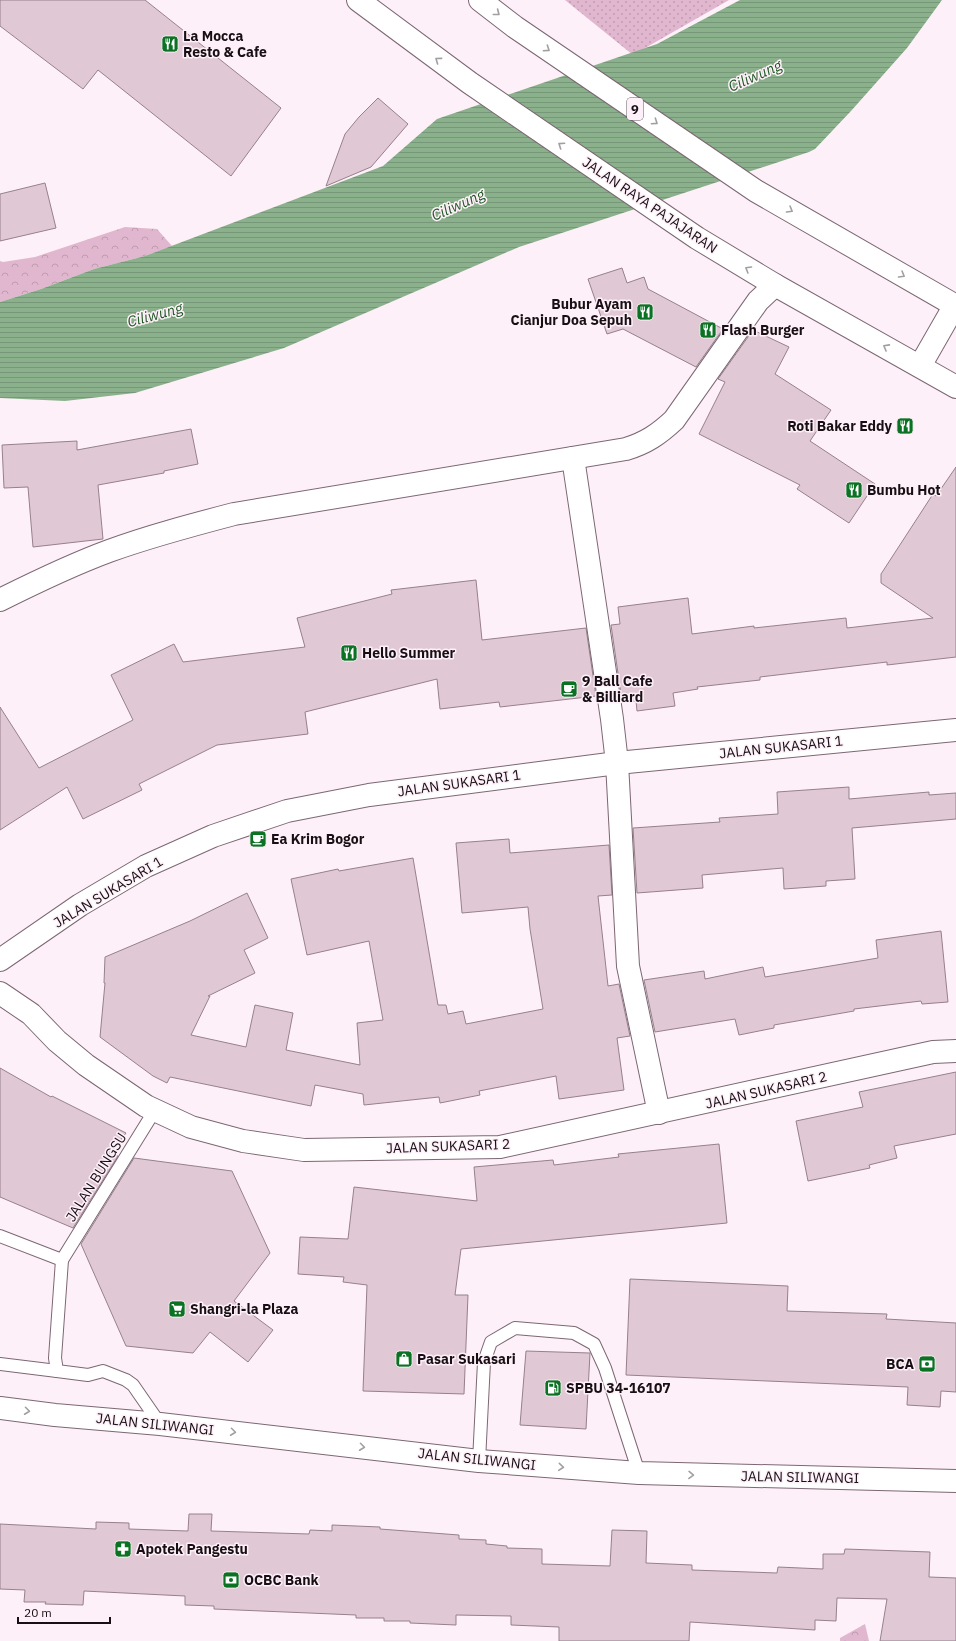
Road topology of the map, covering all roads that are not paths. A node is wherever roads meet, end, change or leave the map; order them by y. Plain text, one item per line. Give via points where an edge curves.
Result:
1 (358, 0) edge
2 (480, 0) edge
3 (775, 285) junction
4 (955, 306) edge
5 (920, 366) junction
6 (956, 387) edge
7 (573, 458) junction
8 (0, 600) edge
9 (956, 730) edge
10 (617, 763) junction
11 (0, 960) edge
12 (0, 993) edge
13 (956, 1051) edge
14 (155, 1110) junction
15 (659, 1113) junction
16 (0, 1236) edge
17 (62, 1260) junction
18 (0, 1364) edge
19 (57, 1371) junction
20 (0, 1408) edge
21 (160, 1424) junction
22 (479, 1461) junction
23 (639, 1473) junction
24 (956, 1481) edge

3 -> 1 main road, JALAN RAYA PAJAJARAN via 697,238 470,83
2 -> 4 main road, 9 via 515,27 756,191
5 -> 3 main road, JALAN RAYA PAJAJARAN
3 - 7 main road via 758,301 674,420 662,431 639,445 626,449
4 - 5 main road
5 - 6 main road, JALAN RAYA PAJAJARAN
7 - 8 main road via 234,514 171,530 109,551
7 - 10 main road
9 - 10 main road, JALAN SUKASARI 1
10 - 11 main road, JALAN SUKASARI 1 via 369,795 287,811 213,836 146,866 80,905
10 - 15 main road via 628,966
12 - 14 main road, JALAN SUKASARI 2 via 31,1014 57,1041 86,1065
13 - 15 main road, JALAN SUKASARI 2 via 933,1052
14 - 15 main road, JALAN SUKASARI 2 via 191,1127 243,1141 304,1150 500,1147
14 - 17 lane, JALAN BUNGSU
16 - 17 lane
17 - 19 lane, JALAN BUNGSU via 55,1358
18 - 19 lane
19 - 21 lane via 88,1375 103,1371 126,1380 133,1385
20 -> 21 main road, JALAN SILIWANGI
21 -> 22 main road, JALAN SILIWANGI
22 -> 23 main road, JALAN SILIWANGI
22 - 23 lane via 484,1362 491,1342 515,1328 574,1333 594,1344 605,1368
23 -> 24 main road, JALAN SILIWANGI

